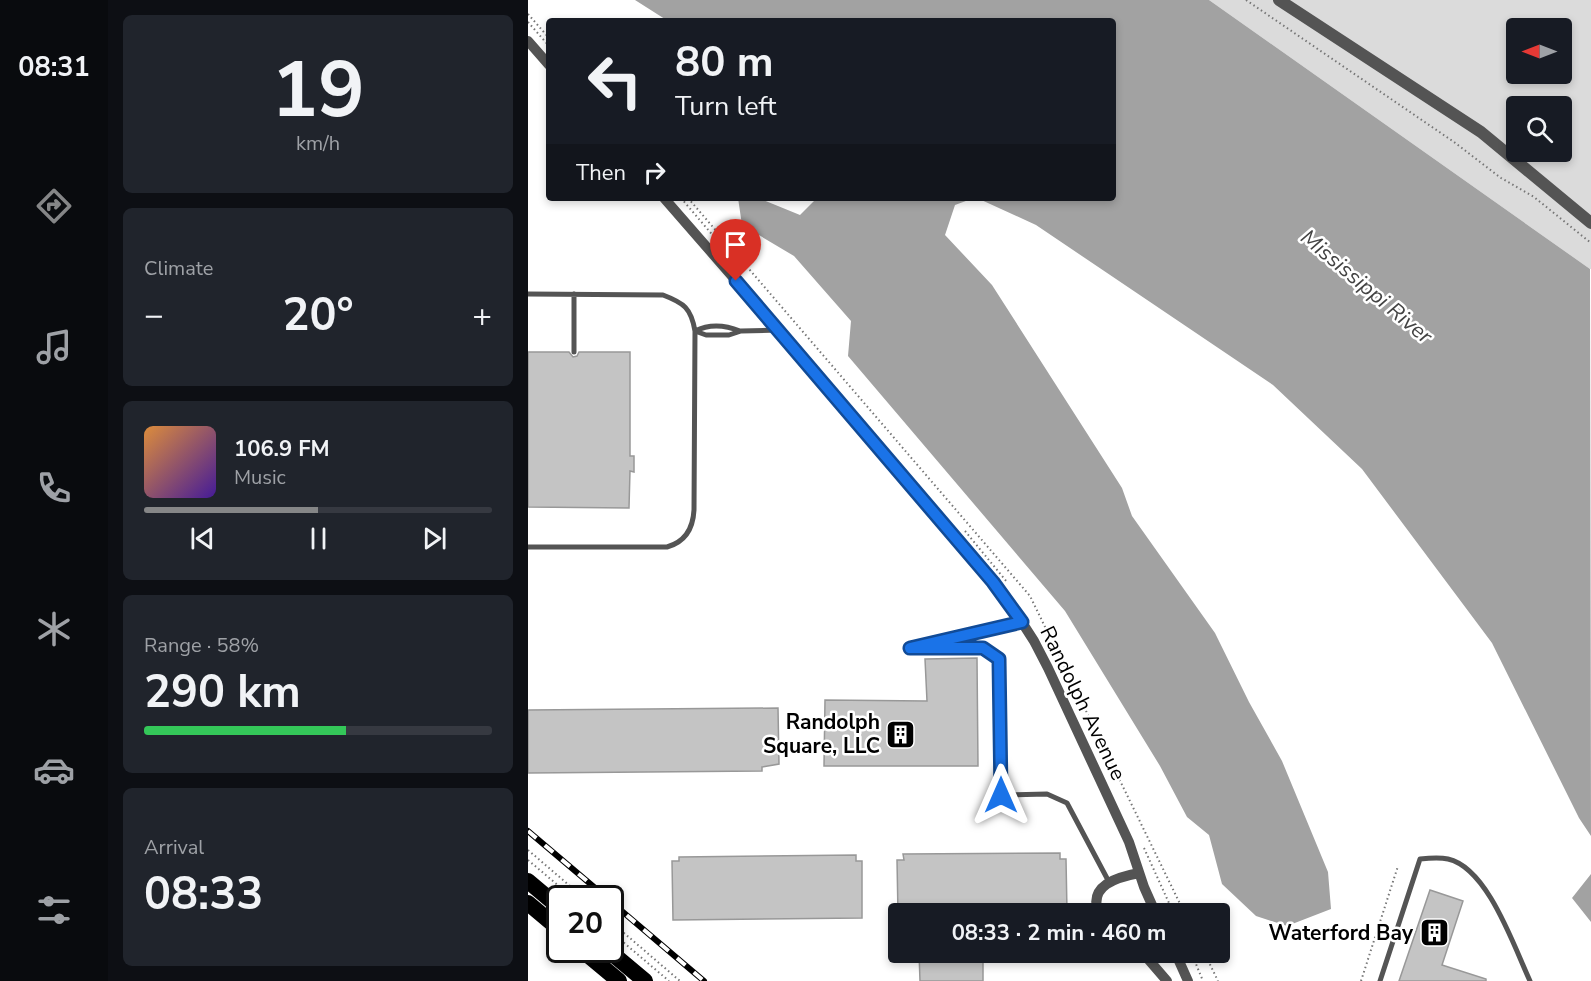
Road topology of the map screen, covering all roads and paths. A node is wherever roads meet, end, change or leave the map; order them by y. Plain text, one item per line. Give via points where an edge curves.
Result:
1 (1246, 0) edge
2 (1279, 0) edge
3 (528, 14) edge
4 (528, 22) edge
5 (546, 35) edge
6 (528, 41) edge
7 (546, 43) edge
8 (546, 62) edge
9 (667, 201) edge
10 (1591, 223) edge
11 (1591, 243) edge
12 (528, 294) edge
13 (574, 294) junction
14 (779, 330) junction
15 (695, 331) junction
16 (574, 352) dead end
17 (528, 547) edge
18 (1022, 622) junction
19 (528, 850) edge
20 (528, 860) edge
21 (1398, 866) dead end
22 (1139, 873) junction
23 (528, 881) edge
24 (1109, 882) junction
25 (558, 885) edge
26 (569, 885) edge
27 (546, 896) edge
28 (528, 903) edge
29 (1098, 903) edge
30 (1151, 903) edge
31 (546, 918) edge
32 (624, 933) edge
33 (624, 943) edge
34 (598, 963) edge
35 (624, 963) edge
36 (1152, 963) edge
37 (1180, 963) edge
38 (1196, 963) edge
39 (1209, 963) edge
40 (619, 981) edge
41 (645, 981) edge
42 (669, 981) edge
43 (680, 981) edge
44 (1167, 981) edge
45 (1188, 981) edge
46 (1203, 981) edge
47 (1218, 981) edge
48 (1361, 981) edge
49 (1380, 981) edge
50 (1530, 981) edge

1 - 11 path via 1534,197
2 - 10 street via 1481,132
3 - 5 path
4 - 7 path
6 - 8 street
9 - 14 street, Randolph Avenue
12 - 13 lane
13 - 15 lane via 663,295 688,309
13 - 16 lane
14 - 15 lane via 729,335
14 - 18 street, Randolph Avenue via 993,582
15 - 17 lane via 694,522 689,532 667,547
18 - 22 street, Randolph Avenue via 1048,668 1129,842
18 - 24 lane via 910,648 983,648 999,659 1001,795 1047,794 1067,803
19 - 26 path
20 - 25 path
21 - 48 path
22 - 24 street
22 - 30 street, Randolph Avenue
23 - 27 highway
24 - 29 street via 1097,897
28 - 31 highway
32 - 43 path
33 - 42 path
34 - 40 highway
35 - 41 highway
36 - 44 street
37 - 45 street
38 - 46 path
39 - 47 path
49 - 50 lane via 1420,859 1434,858 1462,865 1478,879

